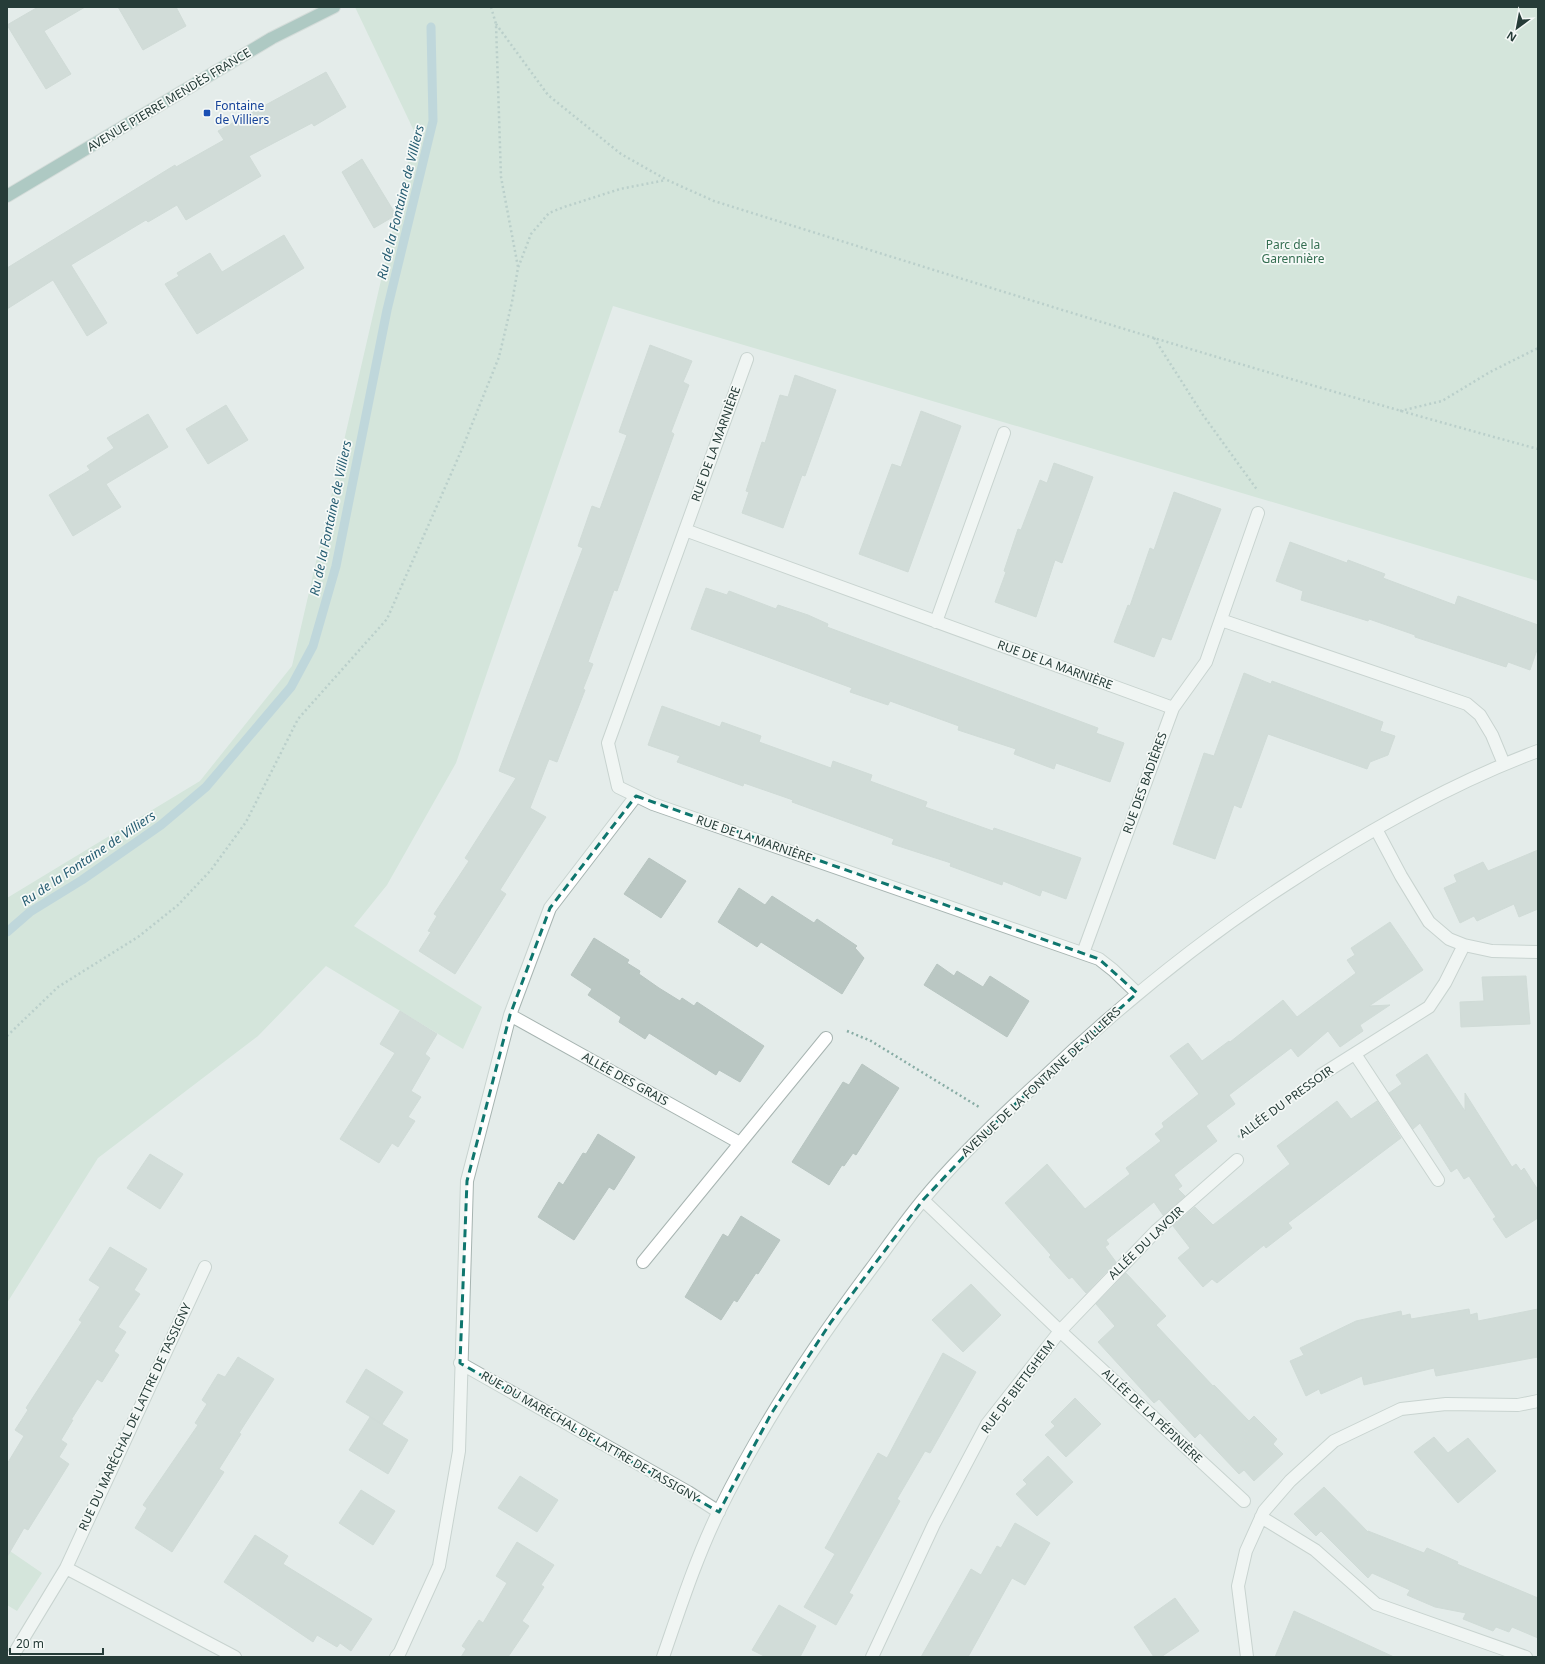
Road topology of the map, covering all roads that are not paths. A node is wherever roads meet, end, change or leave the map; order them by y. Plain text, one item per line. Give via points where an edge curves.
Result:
1 (334, 7) edge
2 (7, 196) edge
3 (747, 359) dead end
4 (1004, 433) dead end
5 (1258, 513) road end
6 (685, 530) junction
7 (1221, 620) junction
8 (936, 622) junction
9 (1173, 708) junction
10 (1538, 751) edge
11 (1504, 764) junction
12 (636, 796) junction
13 (1376, 829) junction
14 (1464, 945) junction
15 (1538, 952) edge
16 (1083, 953) junction
17 (1137, 993) junction
18 (510, 1014) junction
19 (826, 1038) road end
20 (1356, 1054) junction
21 (1321, 1075) road end
22 (740, 1143) junction
23 (1237, 1160) road end
24 (1438, 1180) dead end
25 (923, 1200) junction
26 (643, 1262) dead end
27 (205, 1267) dead end
28 (1060, 1331) junction
29 (460, 1363) junction
30 (1538, 1401) edge
31 (1244, 1501) dead end
32 (719, 1512) junction
33 (1261, 1517) junction
34 (66, 1568) junction
35 (12, 1657) edge
36 (235, 1657) edge
37 (396, 1657) edge
38 (662, 1657) edge
39 (872, 1657) edge
40 (1247, 1657) edge
41 (1526, 1657) edge

1 - 2 main road, AVENUE PIERRE MENDÈS FRANCE via 272,38
3 - 6 street, RUE DE LA MARNIÈRE
4 - 8 street
5 - 7 street, RUE DES BADIÈRES
6 - 8 street, RUE DE LA MARNIÈRE
6 - 12 street, RUE DE LA MARNIÈRE via 608,743 618,787
7 - 9 street, RUE DES BADIÈRES via 1206,662
7 - 11 street via 1467,704 1480,715
8 - 9 street, RUE DE LA MARNIÈRE
9 - 16 street, RUE DES BADIÈRES
10 - 11 street, AVENUE DE LA FONTAINE DE VILLIERS
11 - 13 street, AVENUE DE LA FONTAINE DE VILLIERS
12 - 16 street, RUE DE LA MARNIÈRE
12 - 18 street via 550,908
13 - 14 street via 1429,922 1449,939
13 - 17 street, AVENUE DE LA FONTAINE DE VILLIERS via 1257,903
14 - 15 street via 1492,951
14 - 20 street, ALLÉE DU PRESSOIR via 1446,983 1429,1007
16 - 17 street, RUE DE LA MARNIÈRE via 1099,959
17 - 25 street, AVENUE DE LA FONTAINE DE VILLIERS via 1091,1032 996,1122
18 - 22 street, ALLÉE DES GRAIS
18 - 29 street via 467,1181
19 - 22 street
20 - 21 street, ALLÉE DU PRESSOIR
20 - 24 street
22 - 26 street
23 - 28 street, ALLÉE DU LAVOIR via 1156,1231
25 - 28 street, RUE DE BIETIGHEIM
25 - 32 street, AVENUE DE LA FONTAINE DE VILLIERS via 831,1322 771,1414
27 - 34 street, RUE DU MARÉCHAL DE LATTRE DE TASSIGNY
28 - 31 street, ALLÉE DE LA PÉPINIÈRE
28 - 39 street, RUE DE BIETIGHEIM via 988,1424 934,1524
29 - 32 street, RUE DU MARÉCHAL DE LATTRE DE TASSIGNY
29 - 37 street via 459,1451 439,1566
30 - 33 street via 1518,1405 1446,1404 1401,1409 1334,1441 1290,1481
32 - 38 street, AVENUE DE LA FONTAINE DE VILLIERS via 689,1581
33 - 40 street via 1246,1551 1238,1586
33 - 41 street via 1315,1550 1376,1604
34 - 35 street, RUE DU MARÉCHAL DE LATTRE DE TASSIGNY
34 - 36 street

